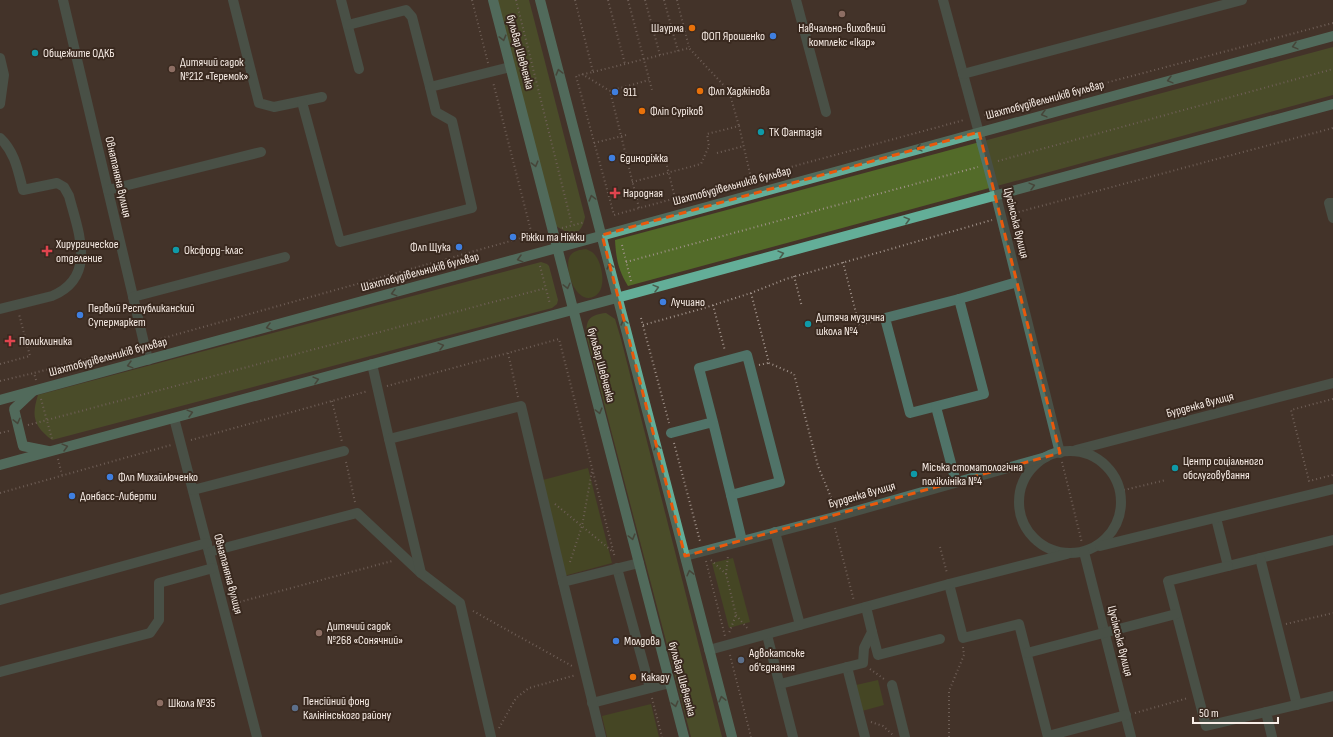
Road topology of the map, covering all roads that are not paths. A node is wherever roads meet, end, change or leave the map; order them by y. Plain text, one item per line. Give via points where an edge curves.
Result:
1 (63, 0) edge
2 (233, 0) edge
3 (341, 0) edge
4 (493, 0) edge
5 (540, 0) edge
6 (796, 0) edge
7 (943, 0) edge
8 (1242, 0) edge
9 (348, 25) junction
10 (1333, 36) edge
11 (0, 58) edge
12 (510, 67) junction
13 (359, 69) dead end
14 (963, 74) junction
15 (430, 87) junction
16 (322, 97) dead end
17 (302, 102) junction
18 (0, 104) edge
19 (1333, 104) edge
20 (826, 112) dead end
21 (979, 132) junction
22 (0, 138) edge
23 (261, 152) dead end
24 (108, 190) junction
25 (996, 196) junction
26 (1333, 203) edge
27 (1333, 218) edge
28 (602, 235) junction
29 (557, 248) junction
30 (284, 257) dead end
31 (1018, 282) junction
32 (133, 297) junction
33 (618, 298) junction
34 (959, 299) junction
35 (0, 309) edge
36 (573, 310) junction
37 (148, 360) junction
38 (372, 364) junction
39 (1333, 383) edge
40 (34, 391) junction
41 (0, 400) edge
42 (936, 407) junction
43 (174, 418) junction
44 (713, 422) junction
45 (671, 432) road end
46 (389, 439) junction
47 (50, 451) junction
48 (344, 451) dead end
49 (1073, 451) junction
50 (1060, 452) junction
51 (1046, 457) junction
52 (0, 465) edge
53 (956, 482) junction
54 (1333, 489) edge
55 (193, 490) junction
56 (731, 495) junction
57 (1216, 518) junction
58 (776, 532) junction
59 (1333, 540) edge
60 (742, 541) junction
61 (1096, 547) junction
62 (208, 548) junction
63 (1084, 552) junction
64 (1067, 554) junction
65 (685, 556) junction
66 (1260, 558) junction
67 (639, 563) junction
68 (1228, 566) junction
69 (213, 568) junction
70 (618, 568) junction
71 (421, 574) junction
72 (563, 582) junction
73 (949, 584) junction
74 (0, 600) edge
75 (861, 608) junction
76 (1176, 614) junction
77 (800, 625) junction
78 (872, 632) junction
79 (1105, 632) junction
80 (767, 634) junction
81 (940, 640) dead end
82 (709, 650) junction
83 (1026, 653) junction
84 (847, 667) junction
85 (0, 672) edge
86 (670, 684) junction
87 (780, 684) junction
88 (892, 685) road end
89 (650, 688) junction
90 (1333, 696) edge
91 (592, 703) junction
92 (1297, 705) junction
93 (1266, 712) junction
94 (1126, 715) junction
95 (494, 734) edge
96 (1048, 736) edge
97 (258, 737) edge
98 (601, 737) edge
99 (684, 737) edge
100 (732, 737) edge
101 (793, 737) edge
102 (865, 737) edge
103 (905, 737) edge
104 (1131, 737) edge
105 (1272, 737) edge

1 - 24 street, Овнатаняна вулиця
2 - 17 street via 259,103 274,107
3 - 9 street
4 -> 12 main road, бульвар Шевченка
28 -> 5 main road
6 - 20 street
7 - 14 street, Цусімська вулиця
8 - 14 street
9 - 13 street
9 - 15 street via 406,10 412,17
10 -> 21 main road, Шахтобудівельників бульвар
11 - 18 street via 4,75
12 - 15 street
12 -> 29 main road, бульвар Шевченка
14 - 21 street, Цусімська вулиця
15 - 17 street via 436,112 452,121 472,208 340,242
16 - 17 street
25 -> 19 main road
21 - 25 street, Цусімська вулиця
21 -> 28 main road, Шахтобудівельників бульвар
22 - 35 street via 7,144 14,159 23,190 56,183 64,188 82,250 79,270 69,286 60,293
23 - 24 street
24 - 32 street, Овнатаняна вулиця
25 - 31 street, Цусімська вулиця
33 -> 25 main road
26 - 27 street via 1329,204
28 - 29 main road, Шахтобудівельників бульвар
33 -> 28 main road
29 -> 36 main road, бульвар Шевченка
29 -> 37 main road, Шахтобудівельників бульвар
30 - 32 street
31 - 34 street
31 - 50 street, Цусімська вулиця
32 - 37 street, Овнатаняна вулиця
33 - 36 main road
65 -> 33 main road
34 - 42 street via 984,394
34 - 42 street via 885,318 910,414
38 -> 36 main road
36 -> 67 main road, бульвар Шевченка
37 -> 40 main road, Шахтобудівельників бульвар
43 -> 38 main road
38 - 46 street
39 - 49 street, Бурденка вулиця
40 - 41 main road, Шахтобудівельників бульвар
40 -> 47 main road via 14,410 23,446
42 - 53 street
47 -> 43 main road
43 - 55 street, Овнатаняна вулиця
44 - 45 street
44 - 56 street
44 - 56 street via 699,368 747,355 780,482
46 - 71 street
46 - 72 street via 521,406
47 - 52 main road
48 - 55 street
49 - 50 street, Бурденка вулиця
49 - 61 street via 1091,455 1103,463 1116,480 1120,492 1118,520 1106,540
50 - 51 street, Бурденка вулиця
51 - 53 street, Бурденка вулиця
51 - 64 street via 1028,472 1022,483 1018,500 1019,511 1030,535 1044,547
53 - 58 street, Бурденка вулиця
54 - 57 street
55 - 62 street, Овнатаняна вулиця
56 - 60 street
57 - 61 street
57 - 68 street
58 - 60 street, Бурденка вулиця
58 - 77 street
59 - 66 street
60 - 65 street, Бурденка вулиця
61 - 63 street
62 - 69 street, Овнатаняна вулиця
62 - 71 street via 357,513
62 - 74 street
63 - 64 street
63 - 79 street, Цусімська вулиця
64 - 73 street
82 -> 65 main road
66 - 68 street
66 - 92 street
67 - 70 street
67 - 86 main road, бульвар Шевченка
68 - 76 street via 1168,581
69 - 85 street via 159,583 158,620 150,633
69 - 97 street, Овнатаняна вулиця
70 - 72 street
70 - 89 street
71 - 95 street via 460,603
72 - 91 street
73 - 75 street
73 - 83 street via 963,638 1019,624
75 - 77 street
75 - 78 street
76 - 79 street
76 - 93 street via 1206,726
77 - 80 street
78 - 81 street via 878,655
78 - 84 street via 864,648 863,663
79 - 83 street
79 - 94 street, Цусімська вулиця
80 - 82 street
80 - 87 street
100 -> 82 main road
83 - 96 street
84 - 87 street
84 - 102 street
86 - 89 street
86 -> 99 main road, бульвар Шевченка
87 - 101 street
88 - 103 street
89 - 91 street
90 - 92 street
91 - 98 street
92 - 93 street
93 - 105 street
94 - 96 street
94 - 104 street, Цусімська вулиця

